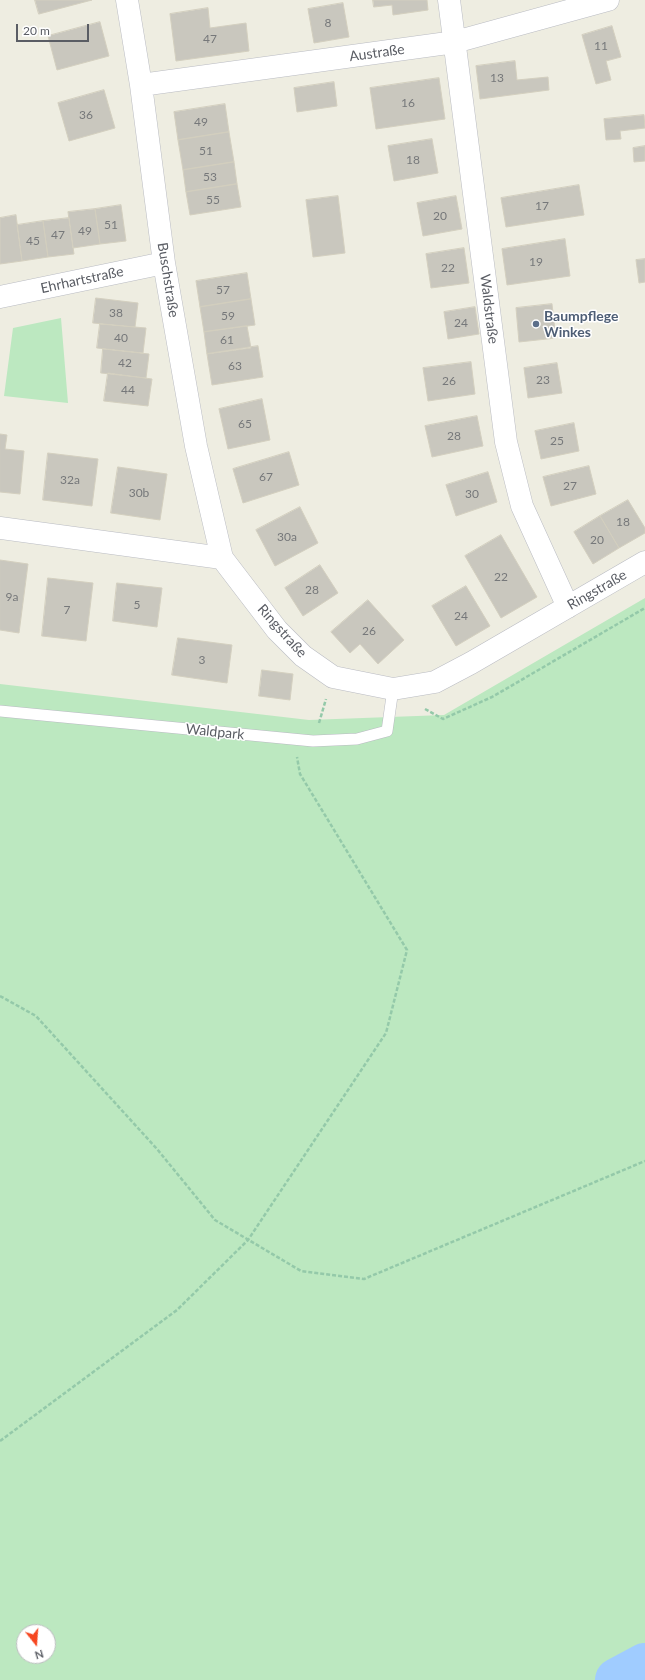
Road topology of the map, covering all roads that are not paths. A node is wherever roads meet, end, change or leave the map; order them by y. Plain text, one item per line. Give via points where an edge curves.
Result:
1 (127, 0) edge
2 (449, 0) edge
3 (608, 0) edge
4 (455, 42) junction
5 (141, 85) junction
6 (164, 263) junction
7 (0, 297) edge
8 (0, 528) edge
9 (222, 558) junction
10 (645, 562) edge
11 (568, 607) junction
12 (393, 690) junction
13 (0, 711) edge

1 - 5 street, Buschstraße
2 - 4 street, Waldstraße
3 - 4 street, Austraße
4 - 5 street, Austraße
4 - 11 street, Waldstraße via 506,442 522,506
5 - 6 street, Buschstraße
6 - 7 street, Ehrhartstraße
6 - 9 street, Buschstraße via 196,446
8 - 9 street
9 - 12 street, Ringstraße via 277,630 303,656 333,677
10 - 11 street, Ringstraße
11 - 12 street, Ringstraße via 435,682
12 - 13 lane, Waldpark via 387,731 357,738 313,741

